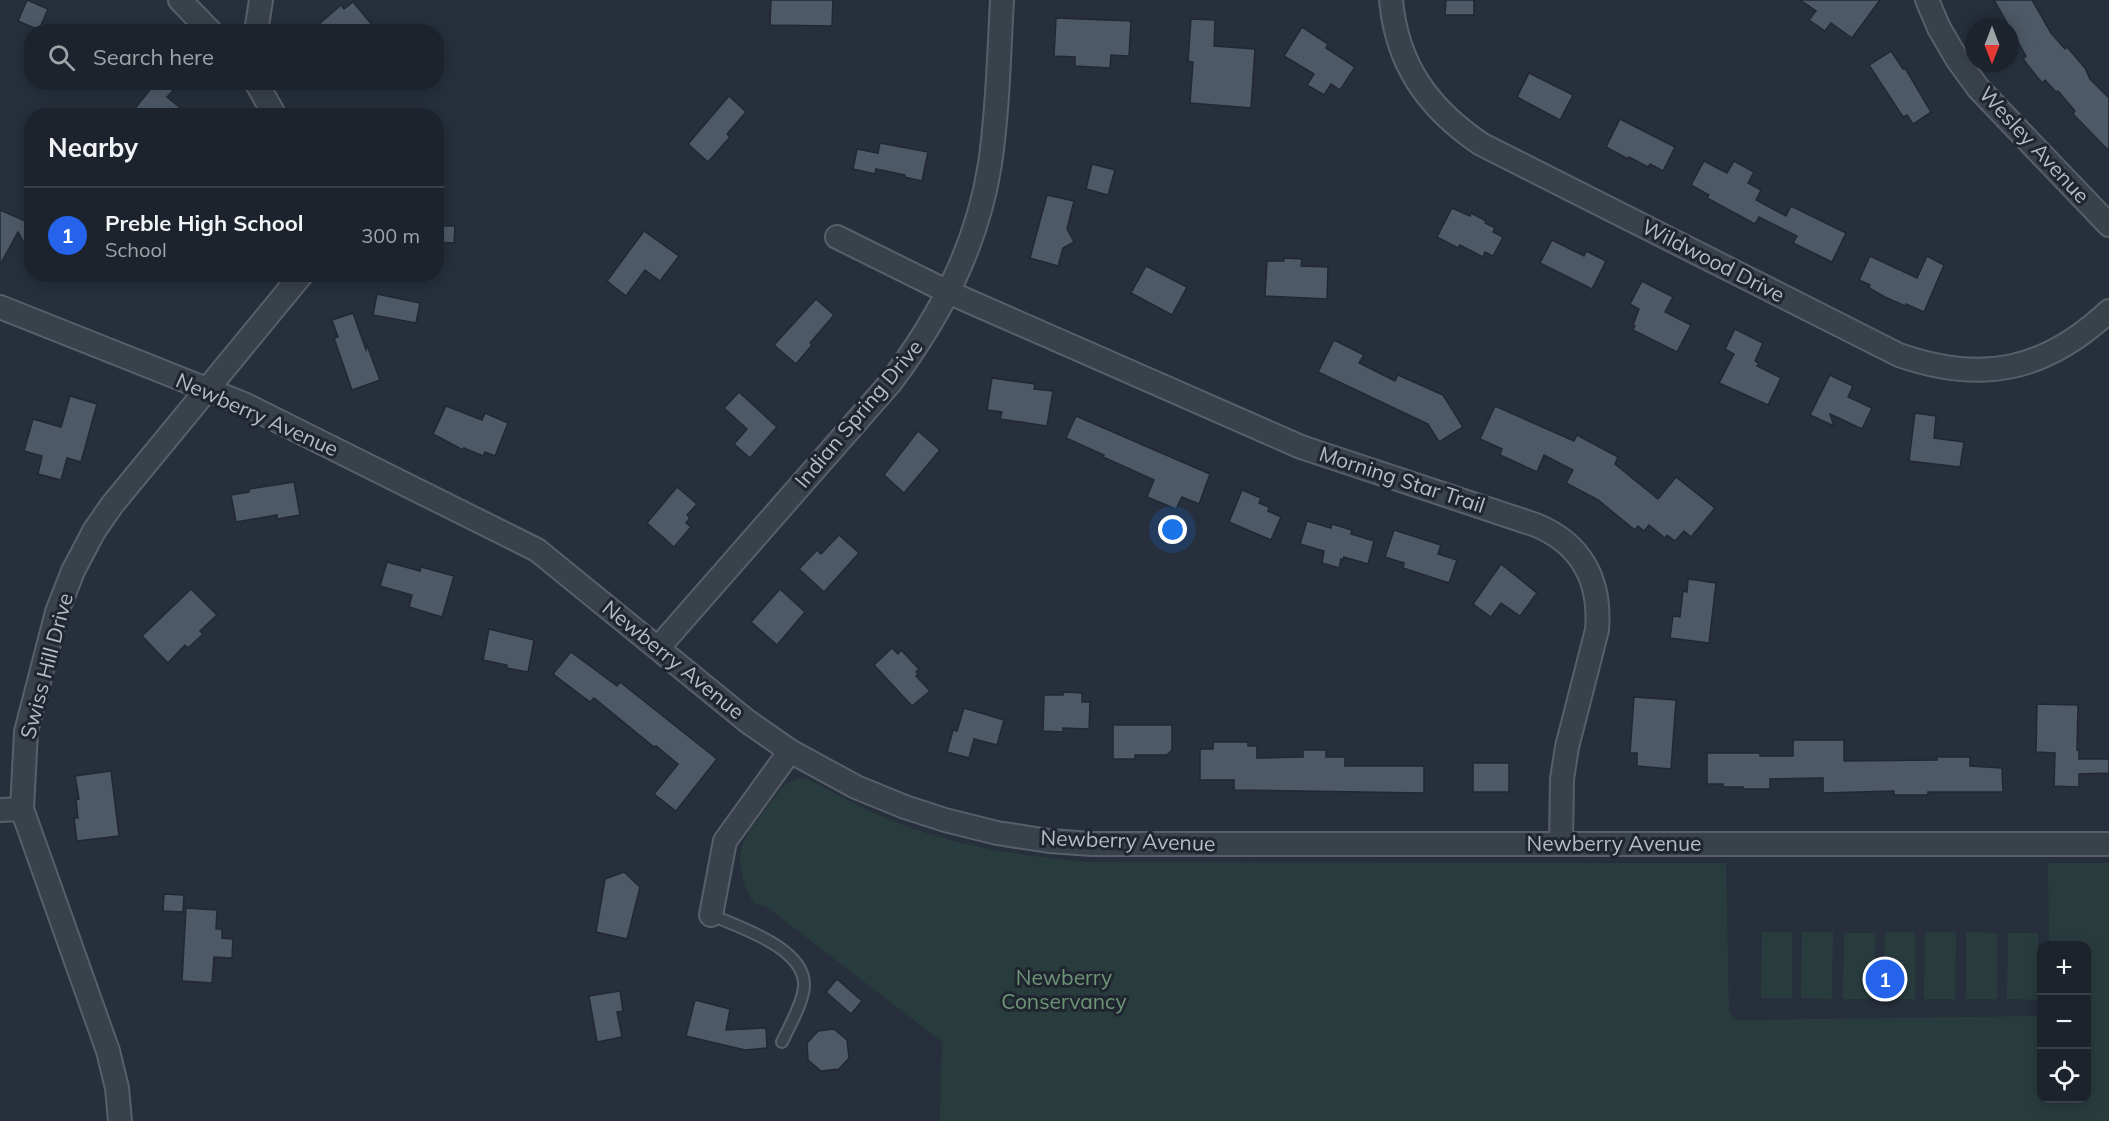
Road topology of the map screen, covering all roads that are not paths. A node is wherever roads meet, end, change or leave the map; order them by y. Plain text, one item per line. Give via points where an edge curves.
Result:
1 (180, 0) edge
2 (261, 0) edge
3 (1002, 0) edge
4 (1391, 0) edge
5 (1927, 0) edge
6 (203, 24) edge
7 (257, 24) edge
8 (260, 90) edge
9 (271, 108) edge
10 (2109, 225) edge
11 (837, 237) dead end
12 (295, 282) edge
13 (948, 292) junction
14 (0, 307) edge
15 (2109, 311) edge
16 (207, 390) junction
17 (658, 648) junction
18 (790, 751) junction
19 (11, 810) edge
20 (1561, 844) junction
21 (2109, 844) edge
22 (711, 915) joint
23 (782, 1042) dead end
24 (120, 1121) edge

1 - 6 street
2 - 7 street
3 - 13 street, Indian Spring Drive via 989,165 979,212
4 - 15 street, Wildwood Drive via 1399,43 1410,70 1438,110 1458,129 1899,355 1957,370 2014,366 2060,349 2087,332
5 - 10 street, Wesley Avenue via 1939,28 1978,88
8 - 9 street
11 - 13 street, Morning Star Trail
12 - 16 street, Swiss Hill Drive
13 - 17 street, Indian Spring Drive via 920,343 891,382
13 - 20 street, Morning Star Trail via 1301,447 1536,525 1564,541 1590,574 1598,612 1597,630 1567,747 1562,779
14 - 16 street, Newberry Avenue
16 - 17 street, Newberry Avenue via 244,404 537,550
16 - 19 street, Swiss Hill Drive via 112,505 73,571 57,612 26,732
17 - 18 street, Newberry Avenue
18 - 20 street, Newberry Avenue via 856,787 905,807 997,833 1049,841
18 - 22 street via 725,841
19 - 24 street, Swiss Hill Drive via 108,1051
20 - 21 street, Newberry Avenue
22 - 23 lane via 764,938 800,968 803,992

